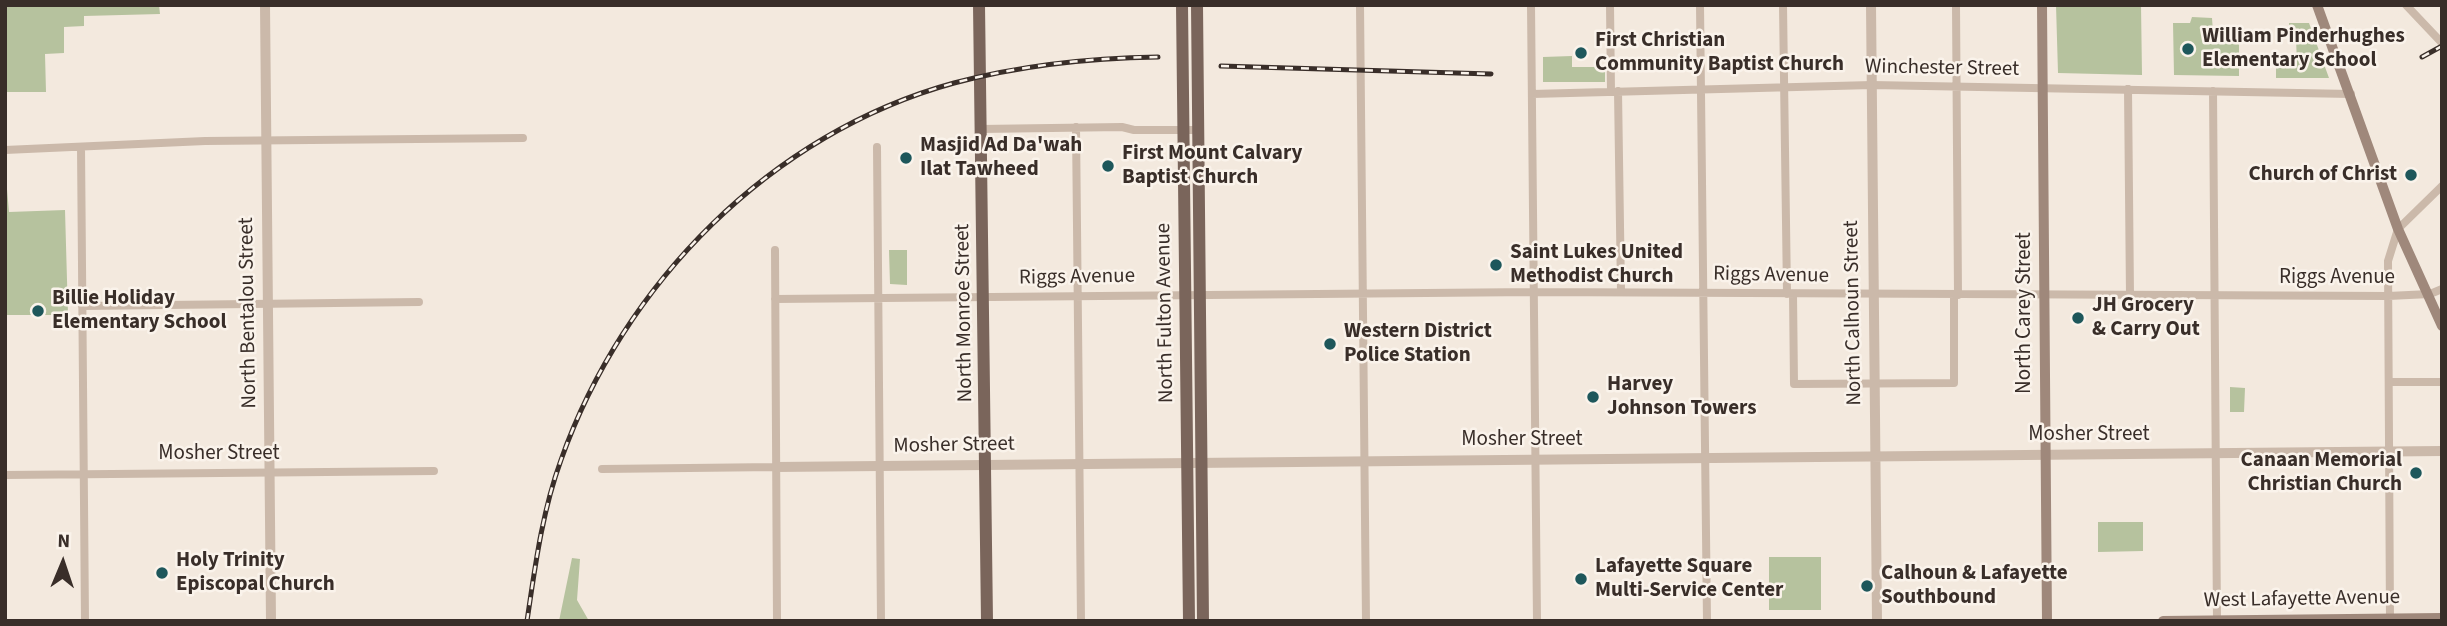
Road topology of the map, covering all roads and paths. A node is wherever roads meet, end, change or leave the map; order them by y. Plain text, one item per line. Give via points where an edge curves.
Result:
1 (265, 5) edge
2 (1182, 5) edge
3 (1197, 5) edge
4 (1360, 5) edge
5 (1531, 5) edge
6 (1610, 5) edge
7 (1700, 5) edge
8 (1783, 5) edge
9 (1871, 5) edge
10 (1956, 5) edge
11 (2042, 5) edge
12 (2317, 5) edge
13 (2406, 5) edge
14 (979, 11) edge
15 (2442, 43) edge
16 (1872, 85) junction
17 (1784, 86) junction
18 (1956, 86) junction
19 (2043, 88) junction
20 (1701, 89) junction
21 (2128, 89) junction
22 (2213, 91) junction
23 (1615, 92) junction
24 (1532, 94) junction
25 (2351, 94) junction
26 (1076, 127) junction
27 (981, 129) junction
28 (1184, 130) junction
29 (1198, 130) junction
30 (523, 138) dead end
31 (266, 140) junction
32 (81, 147) junction
33 (877, 147) dead end
34 (5, 150) edge
35 (2442, 186) edge
36 (2398, 229) junction
37 (775, 250) dead end
38 (2442, 289) edge
39 (1534, 292) junction
40 (1621, 292) junction
41 (1363, 293) junction
42 (1703, 293) junction
43 (1200, 294) junction
44 (1790, 294) junction
45 (2430, 294) junction
46 (1185, 295) junction
47 (1873, 295) junction
48 (1956, 295) junction
49 (1078, 296) junction
50 (2044, 296) junction
51 (2130, 296) junction
52 (2216, 296) junction
53 (2388, 296) junction
54 (985, 297) junction
55 (878, 298) junction
56 (775, 299) junction
57 (419, 302) dead end
58 (268, 304) junction
59 (82, 306) junction
60 (2442, 326) edge
61 (2442, 382) edge
62 (2389, 383) junction
63 (1875, 384) junction
64 (2389, 452) junction
65 (2442, 452) edge
66 (2217, 453) junction
67 (2045, 454) junction
68 (1875, 456) junction
69 (1705, 457) junction
70 (1535, 459) junction
71 (1364, 460) junction
72 (1187, 462) junction
73 (1202, 462) junction
74 (1080, 463) junction
75 (985, 464) junction
76 (880, 466) junction
77 (776, 467) junction
78 (602, 469) dead end
79 (434, 471) dead end
80 (270, 472) junction
81 (83, 474) junction
82 (5, 475) edge
83 (2442, 618) edge
84 (2217, 620) edge
85 (2390, 620) edge
86 (85, 621) edge
87 (271, 621) edge
88 (777, 621) edge
89 (881, 621) edge
90 (987, 621) edge
91 (1081, 621) edge
92 (1189, 621) edge
93 (1203, 621) edge
94 (1366, 621) edge
95 (1537, 621) edge
96 (1707, 621) edge
97 (1877, 621) edge
98 (2047, 621) edge
99 (2163, 621) edge

1 - 31 street, North Bentalou Street
2 - 28 main road, North Fulton Avenue
3 - 29 main road, North Fulton Avenue
4 - 41 street
5 - 24 street
6 - 23 street
7 - 20 street
8 - 17 street
9 - 16 street, North Calhoun Street
10 - 18 street
11 - 19 main road, North Carey Street
12 - 25 main road
13 - 15 street
14 - 27 main road, North Monroe Street
16 - 17 street, Winchester Street
16 - 18 street, Winchester Street
16 - 47 street, North Calhoun Street
17 - 20 street, Winchester Street
17 - 44 street
18 - 19 street, Winchester Street
18 - 48 street
19 - 21 street, Winchester Street
19 - 50 main road, North Carey Street
20 - 23 street, Winchester Street
20 - 42 street
21 - 22 street, Winchester Street
21 - 51 street
22 - 25 street, Winchester Street
22 - 52 street
23 - 24 street, Winchester Street
23 - 40 street
24 - 39 street
25 - 36 main road
26 - 27 street
26 - 28 street
26 - 49 street
27 - 54 main road, North Monroe Street
28 - 29 street
28 - 46 main road, North Fulton Avenue
29 - 43 main road, North Fulton Avenue
30 - 31 street
31 - 32 street
31 - 58 street, North Bentalou Street
32 - 34 street
32 - 59 street
33 - 55 street
35 - 36 street
36 - 45 main road
36 - 53 street via 2388,261
37 - 56 street
38 - 45 street, Riggs Avenue
39 - 40 street, Riggs Avenue
39 - 41 street, Riggs Avenue
39 - 70 street
40 - 42 street, Riggs Avenue
41 - 43 street, Riggs Avenue
41 - 71 street
42 - 44 street, Riggs Avenue
42 - 69 street
43 - 46 street, Riggs Avenue
43 - 73 main road, North Fulton Avenue
44 - 47 street, Riggs Avenue
44 - 63 street via 1794,384
45 - 53 street, Riggs Avenue
45 - 60 main road
46 - 49 street, Riggs Avenue
46 - 72 main road, North Fulton Avenue
47 - 48 street, Riggs Avenue
47 - 63 street, North Calhoun Street
48 - 50 street, Riggs Avenue
48 - 63 street via 1954,383
49 - 54 street, Riggs Avenue
49 - 74 street
50 - 51 street, Riggs Avenue
50 - 67 main road, North Carey Street
51 - 52 street, Riggs Avenue
52 - 53 street, Riggs Avenue
52 - 66 street
53 - 62 street
54 - 55 street, Riggs Avenue
54 - 75 main road, North Monroe Street
55 - 56 street, Riggs Avenue
55 - 76 street
56 - 77 street
57 - 58 street
58 - 59 street
58 - 80 street, North Bentalou Street
59 - 81 street
61 - 62 street
62 - 64 street
63 - 68 street, North Calhoun Street
64 - 65 street, Mosher Street
64 - 66 street, Mosher Street
64 - 85 street
66 - 67 street, Mosher Street
66 - 84 street
67 - 68 street, Mosher Street
67 - 98 main road, North Carey Street
68 - 69 street, Mosher Street
68 - 97 street, North Calhoun Street
69 - 70 street, Mosher Street
69 - 96 street
70 - 71 street, Mosher Street
70 - 95 street
71 - 73 street, Mosher Street
71 - 94 street
72 - 73 street, Mosher Street
72 - 74 street, Mosher Street
72 - 92 main road, North Fulton Avenue
73 - 93 main road, North Fulton Avenue
74 - 75 street, Mosher Street
74 - 91 street
75 - 76 street, Mosher Street
75 - 90 main road, North Monroe Street
76 - 77 street, Mosher Street
76 - 89 street
77 - 78 street, Mosher Street
77 - 88 street
79 - 80 street, Mosher Street
80 - 81 street, Mosher Street
80 - 87 street, North Bentalou Street
81 - 82 street, Mosher Street
81 - 86 street
83 - 85 main road, West Lafayette Avenue
84 - 85 main road, West Lafayette Avenue
84 - 99 main road, West Lafayette Avenue

